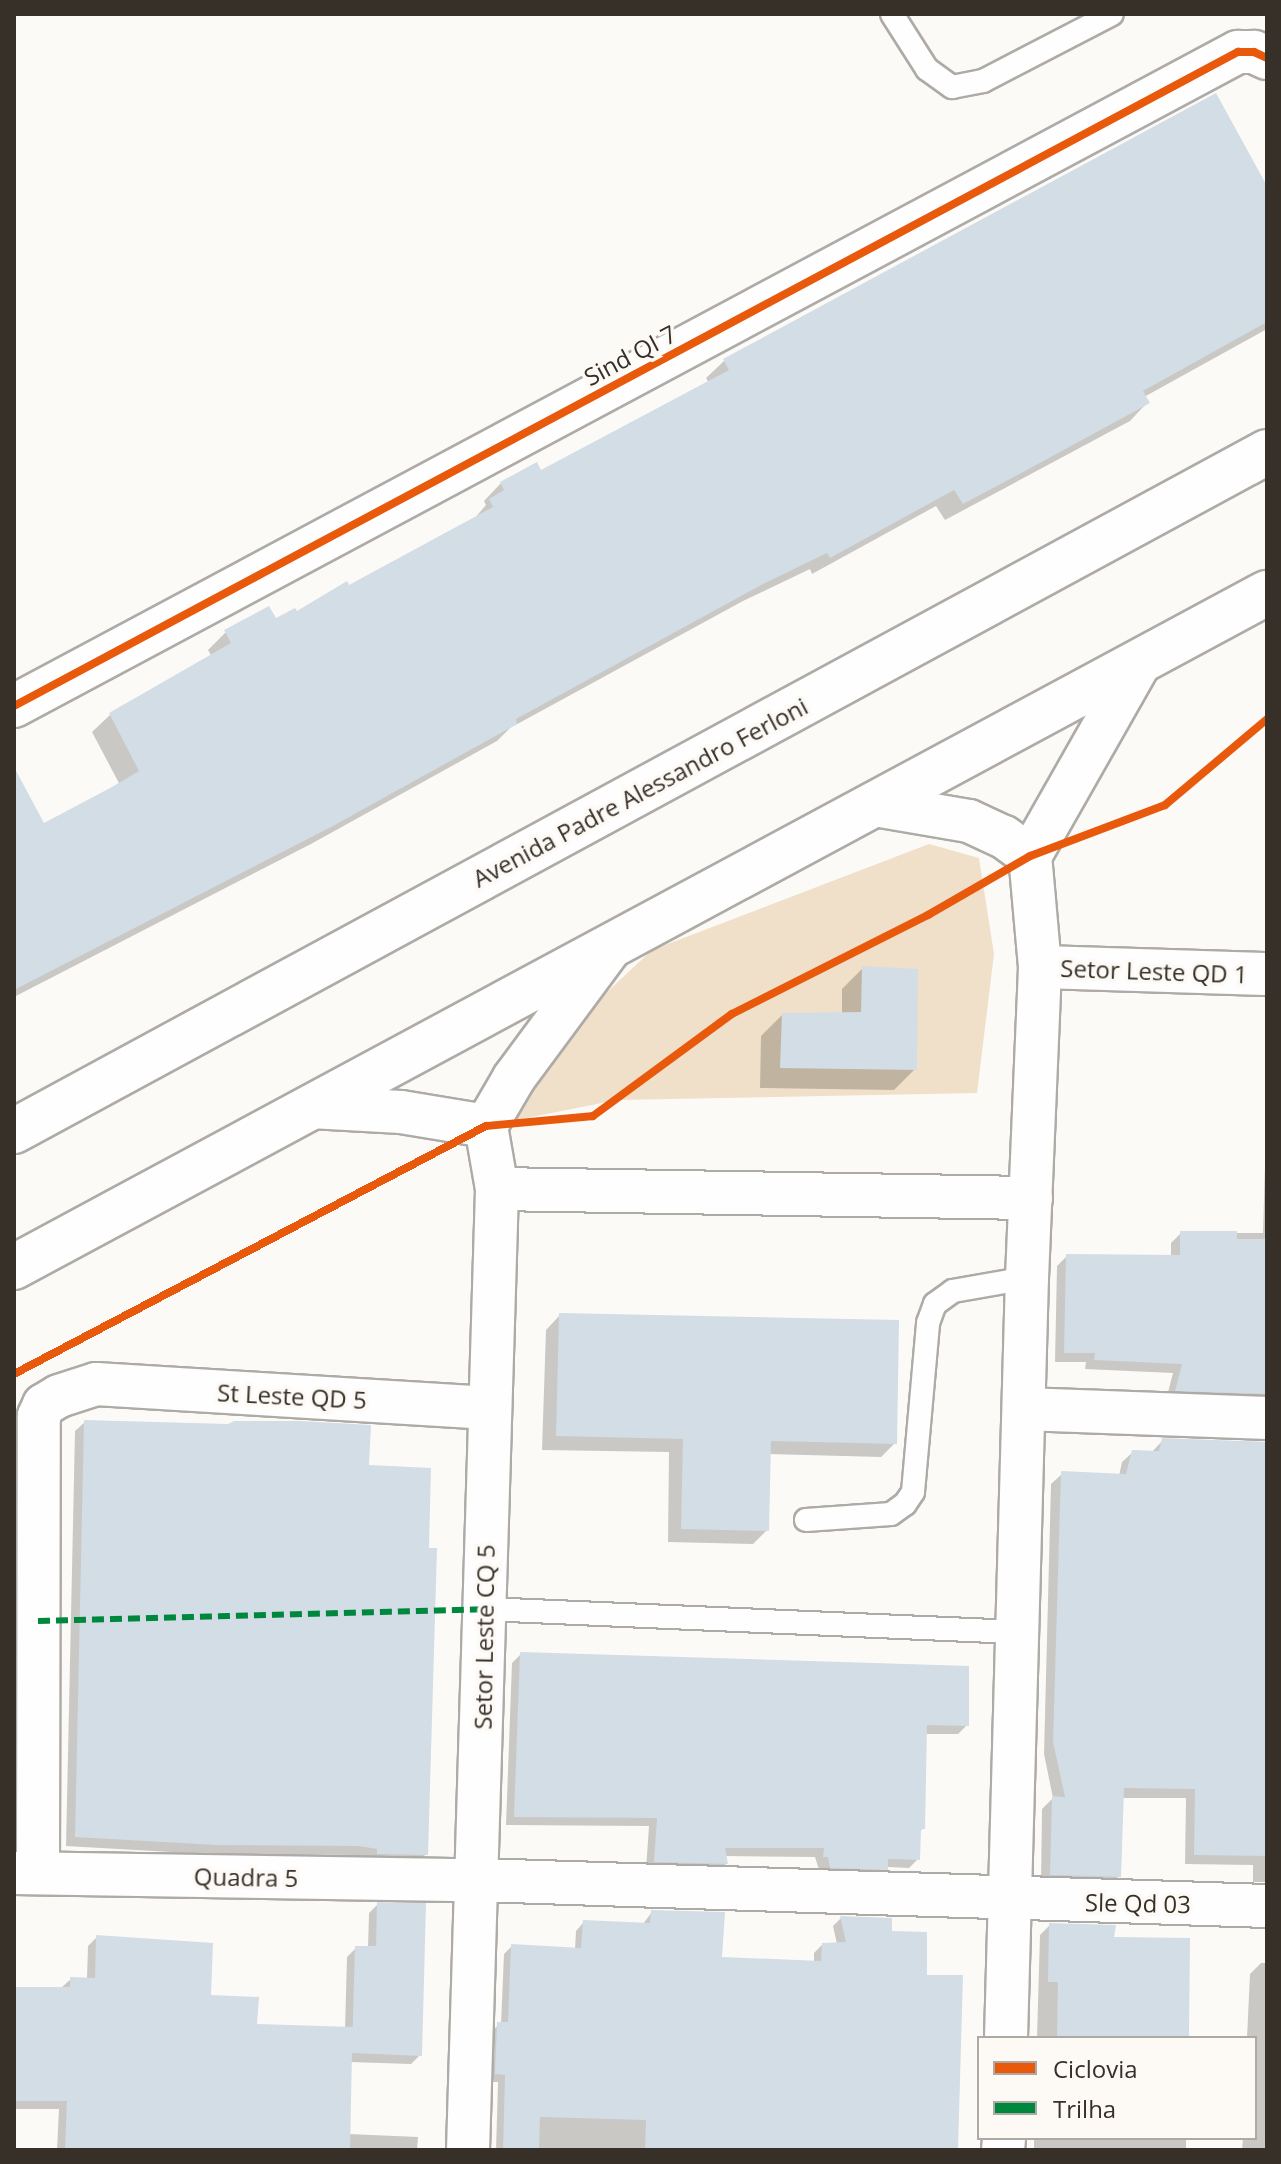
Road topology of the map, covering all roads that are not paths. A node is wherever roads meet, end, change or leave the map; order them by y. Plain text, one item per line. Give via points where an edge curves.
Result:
1 (892, 14) edge
2 (1112, 14) edge
3 (1267, 58) edge
4 (1267, 452) edge
5 (1267, 593) edge
6 (1141, 661) junction
7 (14, 706) edge
8 (875, 805) junction
9 (1030, 856) junction
10 (611, 947) junction
11 (1040, 967) junction
12 (1267, 974) edge
13 (311, 1107) junction
14 (486, 1126) junction
15 (14, 1131) edge
16 (497, 1189) junction
17 (1031, 1198) junction
18 (14, 1267) edge
19 (1027, 1278) junction
20 (489, 1408) junction
21 (1024, 1409) junction
22 (1267, 1418) edge
23 (26, 1461) edge
24 (806, 1520) dead end
25 (485, 1609) junction
26 (1017, 1632) junction
27 (26, 1873) edge
28 (479, 1880) junction
29 (1010, 1899) junction
30 (1267, 1906) edge
31 (1006, 2036) edge
32 (468, 2150) edge

1 - 2 lane via 927,69 952,87 983,81
3 - 7 street, Sind QI 7 via 1238,52
4 - 15 main road, Avenida Padre Alessandro Ferloni
5 - 6 main road
6 - 8 main road
6 - 9 street
8 - 9 street via 969,821
8 - 10 main road
9 - 11 street
10 - 13 main road
10 - 14 street via 514,1078
11 - 12 street, Setor Leste QD 1
11 - 17 street
13 - 14 street via 401,1112
13 - 18 main road
14 - 16 street, Setor Leste CQ 5
16 - 17 street
16 - 20 street, Setor Leste CQ 5
17 - 19 street
19 - 21 street
19 - 24 lane via 953,1291 935,1304 928,1323 913,1492 905,1504 891,1514
20 - 23 street, St Leste QD 5 via 96,1384 44,1405
20 - 25 street, Setor Leste CQ 5
21 - 22 street
21 - 26 street
23 - 27 street
25 - 26 lane
25 - 28 street, Setor Leste CQ 5
26 - 29 street
27 - 28 street, Quadra 5
28 - 29 street, Quadra 5
28 - 32 street, Setor Leste CQ 5
29 - 30 street, Sle Qd 03
29 - 31 street

